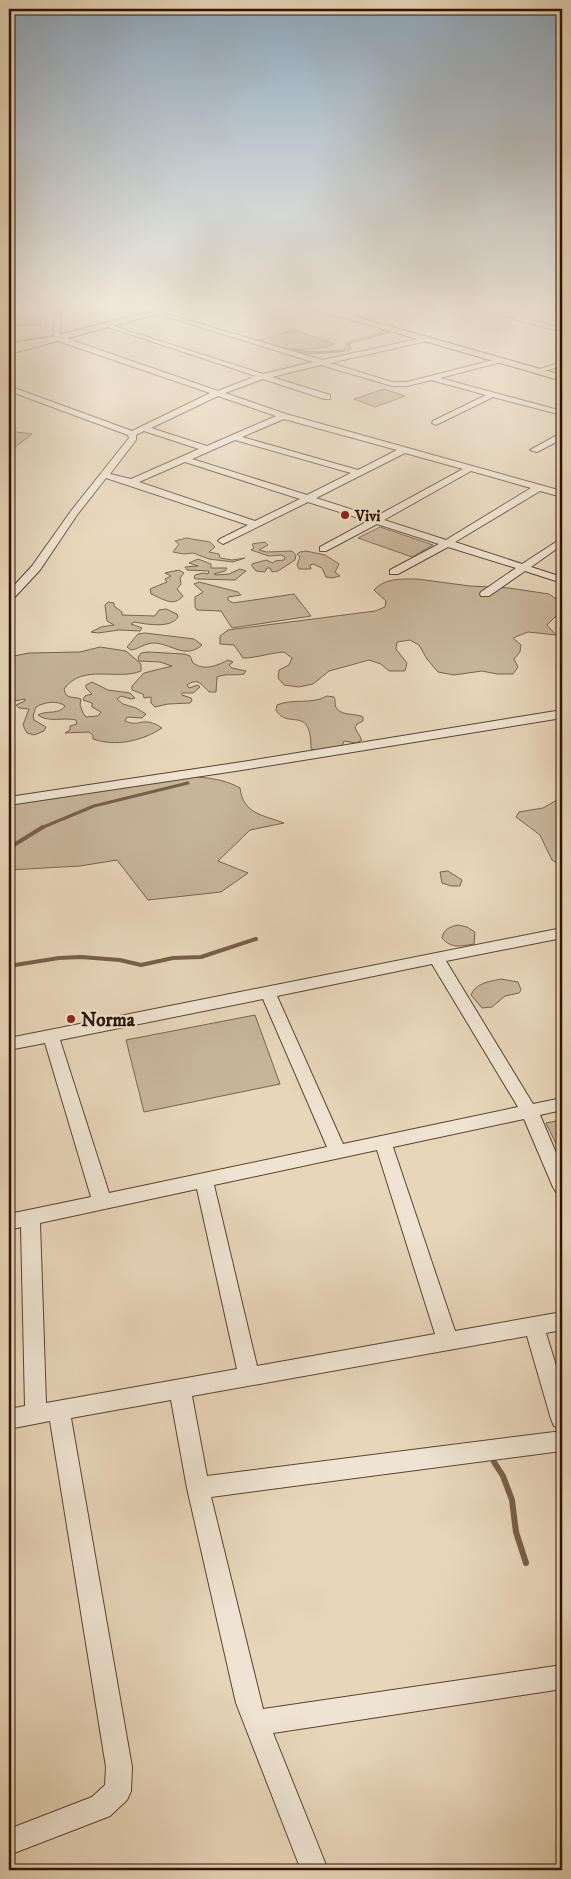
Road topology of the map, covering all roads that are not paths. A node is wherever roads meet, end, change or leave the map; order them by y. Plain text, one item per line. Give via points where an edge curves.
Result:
1 (25, 394) edge
2 (216, 394) joint
3 (320, 394) edge
4 (493, 394) joint
5 (327, 396) dead end
6 (562, 413) edge
7 (283, 416) junction
8 (436, 423) dead end
9 (146, 429) junction
10 (132, 434) junction
11 (562, 436) edge
12 (234, 437) junction
13 (207, 449) junction
14 (404, 450) junction
15 (534, 450) dead end
16 (184, 459) junction
17 (471, 468) junction
18 (359, 473) junction
19 (104, 475) junction
20 (131, 482) junction
21 (540, 488) junction
22 (562, 494) edge
23 (309, 499) junction
24 (375, 520) junction
25 (257, 525) junction
26 (223, 541) dead end
27 (562, 542) edge
28 (446, 543) junction
29 (323, 549) dead end
30 (523, 568) junction
31 (394, 572) dead end
32 (562, 580) edge
33 (485, 594) dead end
34 (9, 597) edge
35 (562, 714) edge
36 (9, 801) edge
37 (562, 933) edge
38 (436, 958) junction
39 (268, 994) junction
40 (51, 1036) junction
41 (9, 1044) edge
42 (562, 1104) edge
43 (529, 1111) junction
44 (383, 1142) junction
45 (338, 1152) junction
46 (204, 1180) junction
47 (562, 1187) edge
48 (102, 1202) junction
49 (30, 1218) junction
50 (9, 1222) edge
51 (562, 1321) edge
52 (534, 1326) junction
53 (448, 1342) junction
54 (249, 1377) junction
55 (180, 1389) junction
56 (48, 1412) junction
57 (9, 1419) edge
58 (562, 1419) edge
59 (562, 1441) edge
60 (198, 1488) junction
61 (562, 1677) edge
62 (256, 1722) junction
63 (9, 1842) edge
64 (314, 1870) edge

1 - 10 street
2 - 7 street
2 - 9 street
3 - 5 street
4 - 6 street
4 - 8 street
7 - 12 street
7 - 14 street
9 - 10 street
9 - 13 street
10 - 19 street via 133,438
11 - 15 street
12 - 13 street
12 - 18 street
13 - 16 street
14 - 17 street
14 - 18 street
16 - 20 street
16 - 23 street
17 - 21 street
17 - 24 street
18 - 23 street
19 - 20 street
19 - 34 street via 36,568
20 - 25 street
21 - 22 street
21 - 28 street
23 - 24 street
23 - 25 street
24 - 28 street
24 - 29 street
25 - 26 street
27 - 30 street
28 - 30 street
28 - 31 street
30 - 32 street
30 - 33 street
35 - 36 street
37 - 38 street
38 - 39 street
38 - 43 street
39 - 40 street
39 - 45 street
40 - 41 street
40 - 48 street
42 - 43 street
43 - 44 street
43 - 47 street
44 - 45 street
44 - 53 street
45 - 46 street
46 - 48 street
46 - 54 street
48 - 49 street
49 - 50 street
49 - 56 street
51 - 52 street
52 - 53 street
52 - 58 street
53 - 54 street
54 - 55 street
55 - 56 street
55 - 60 street
56 - 57 street
56 - 63 street via 119,1766 118,1791 101,1807
59 - 60 street
60 - 62 street via 248,1703
61 - 62 street
62 - 64 street

